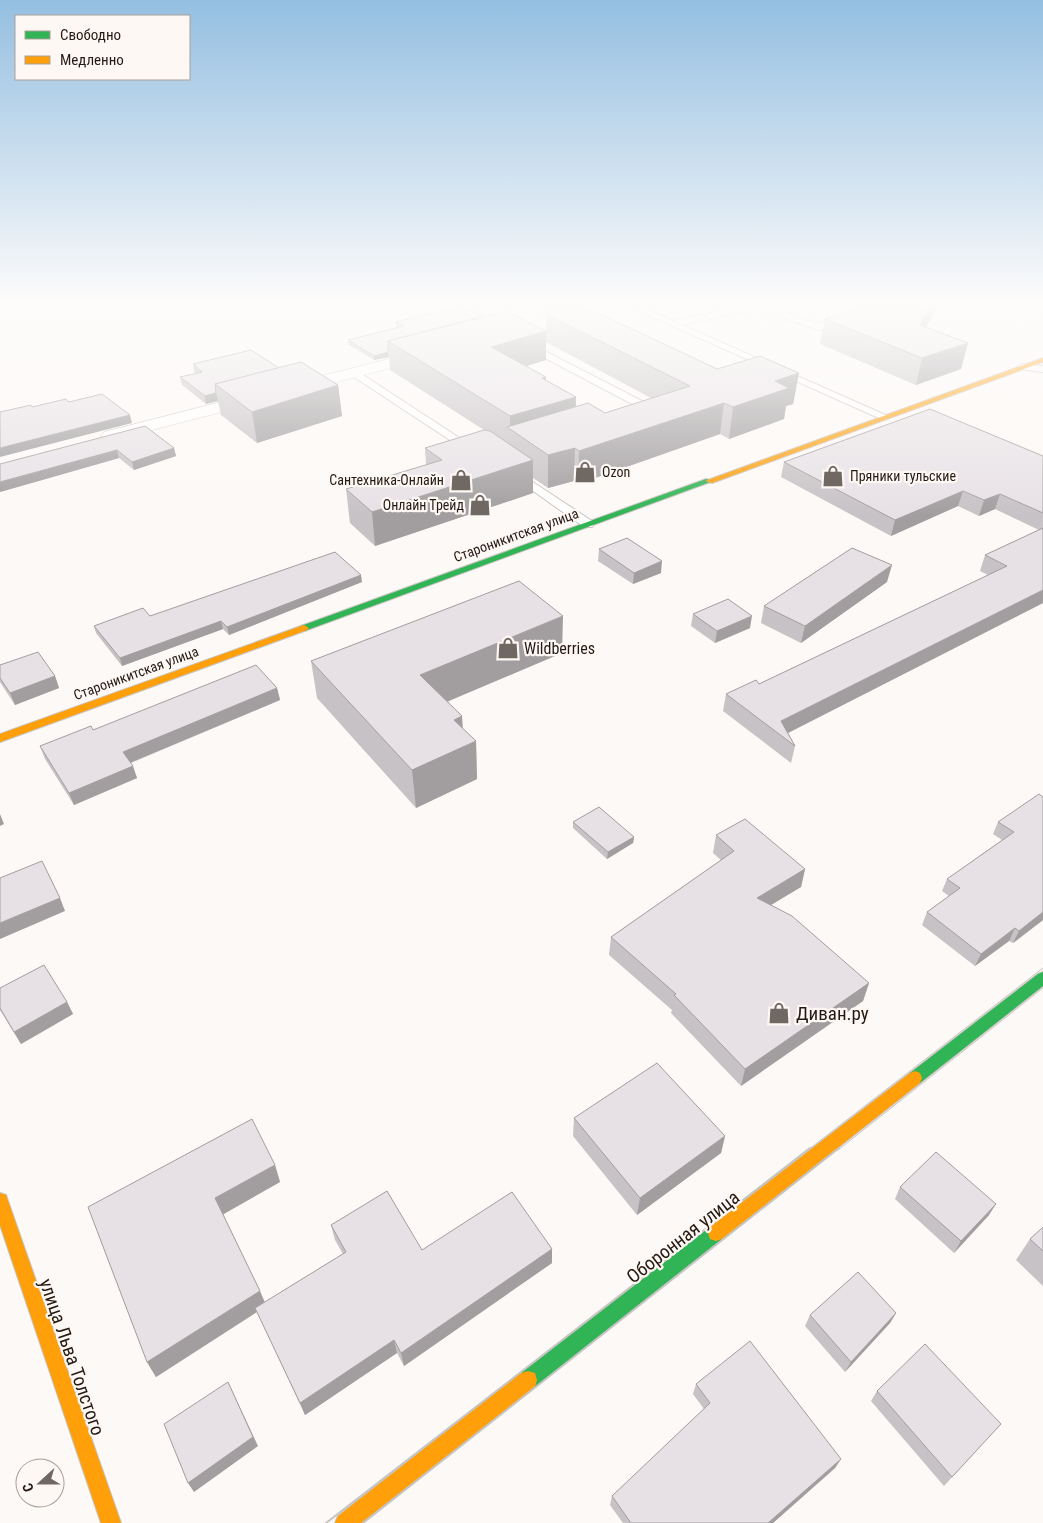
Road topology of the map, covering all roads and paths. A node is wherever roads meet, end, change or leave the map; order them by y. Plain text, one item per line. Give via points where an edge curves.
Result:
1 (350, 374) edge
2 (356, 374) edge
3 (584, 374) edge
4 (787, 374) edge
5 (1003, 374) edge
6 (918, 405) junction
7 (885, 417) junction
8 (944, 417) edge
9 (624, 418) edge
10 (96, 440) edge
11 (483, 458) edge
12 (508, 468) edge
13 (588, 524) junction
14 (0, 738) edge
15 (1043, 978) edge
16 (0, 1202) edge
17 (111, 1523) edge
18 (344, 1523) edge

1 - 10 street
2 - 11 lane
3 - 9 lane via 638,402 641,410
4 - 7 lane
5 - 6 main road, Староникитская улица
6 - 7 main road, Староникитская улица
6 - 8 street
7 - 13 main road, Староникитская улица
12 - 13 lane
13 - 14 main road, Староникитская улица
15 - 18 main road, Оборонная улица
16 - 17 main road, улица Льва Толстого

